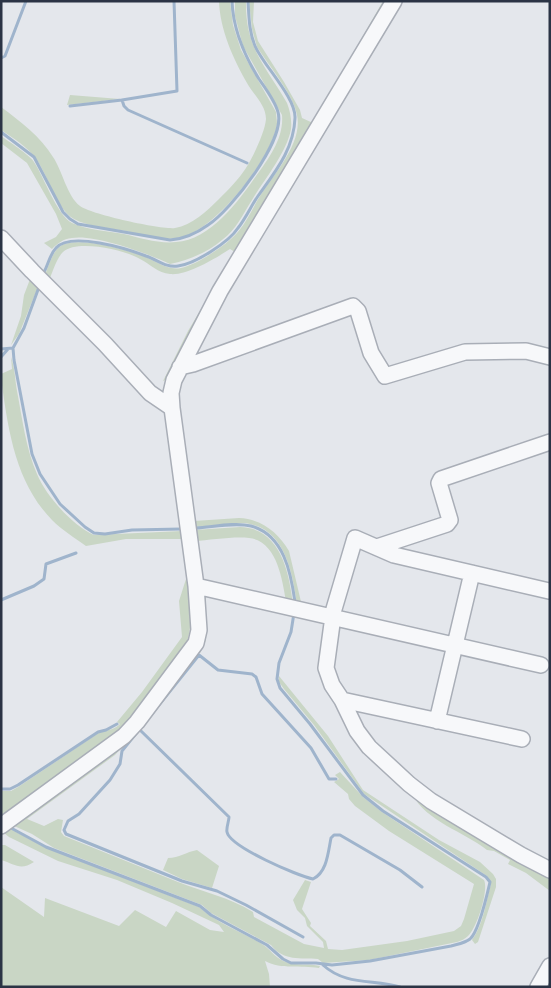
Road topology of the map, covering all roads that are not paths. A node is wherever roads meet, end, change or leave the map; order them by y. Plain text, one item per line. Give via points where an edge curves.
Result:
1 (394, 1) edge
2 (1, 238) edge
3 (550, 357) edge
4 (180, 367) junction
5 (172, 408) junction
6 (550, 442) edge
7 (377, 547) junction
8 (472, 573) junction
9 (196, 586) junction
10 (549, 591) edge
11 (332, 617) junction
12 (455, 646) junction
13 (541, 665) dead end
14 (342, 700) junction
15 (438, 721) junction
16 (522, 739) dead end
17 (1, 826) edge
18 (550, 870) edge
19 (550, 966) edge
20 (538, 987) edge

1 - 4 street via 220,291
2 - 5 street via 150,393
3 - 4 street via 526,352 465,352 386,376 371,353 358,311 353,306
4 - 5 street via 171,393
5 - 9 street
6 - 7 street via 440,479 450,520 447,524
7 - 8 street via 394,555
7 - 11 street via 355,538
8 - 10 street
8 - 12 street
9 - 11 street
9 - 17 street via 199,630 196,643 137,722 106,750
11 - 12 street
11 - 14 street via 326,668
12 - 13 street
12 - 15 street
14 - 15 street
14 - 18 street via 369,748 409,784 431,801
15 - 16 street
19 - 20 street

